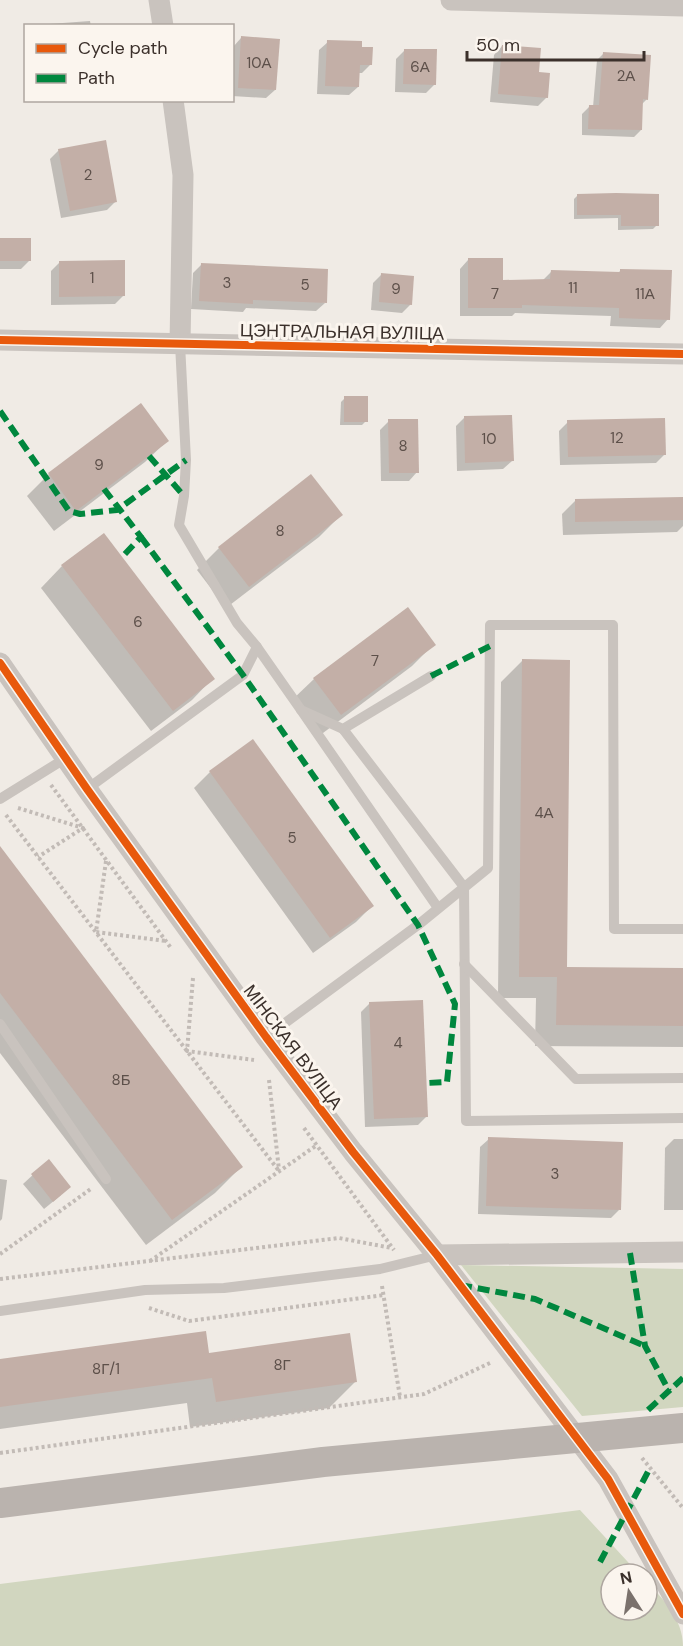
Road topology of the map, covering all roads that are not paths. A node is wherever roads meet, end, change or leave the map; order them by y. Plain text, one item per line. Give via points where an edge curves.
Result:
1 (159, 0) edge
2 (450, 0) edge
3 (683, 6) edge
4 (163, 24) edge
5 (173, 102) edge
6 (0, 340) edge
7 (180, 344) junction
8 (683, 354) edge
9 (257, 647) junction
10 (0, 663) edge
11 (431, 676) dead end
12 (301, 710) junction
13 (343, 729) junction
14 (66, 758) junction
15 (87, 789) junction
16 (0, 799) edge
17 (464, 887) junction
18 (438, 908) junction
19 (683, 929) edge
20 (465, 964) junction
21 (0, 1024) edge
22 (266, 1037) junction
23 (683, 1078) edge
24 (683, 1118) edge
25 (106, 1179) road end
26 (683, 1252) edge
27 (437, 1256) junction
28 (0, 1311) edge
29 (683, 1428) edge
30 (576, 1437) junction
31 (0, 1503) edge
32 (683, 1614) edge

1 - 4 street
2 - 3 street
5 - 7 street via 183,175
6 - 7 street, ЦЭНТРАЛЬНАЯ ВУЛІЦА
7 - 8 street, ЦЭНТРАЛЬНАЯ ВУЛІЦА
7 - 9 lane via 186,460 179,525 237,623
9 - 12 lane
9 - 15 lane via 243,675
10 - 14 street, МІНСКАЯ ВУЛІЦА
11 - 13 lane
12 - 13 lane
12 - 18 lane
13 - 17 lane
14 - 15 street, МІНСКАЯ ВУЛІЦА
14 - 16 lane
15 - 22 street, МІНСКАЯ ВУЛІЦА
17 - 18 lane
17 - 19 lane via 488,868 490,625 613,625 614,928
17 - 20 lane
18 - 22 lane
20 - 23 lane via 576,1079
20 - 24 lane via 466,1121
21 - 25 lane
22 - 27 street, МІНСКАЯ ВУЛІЦА
26 - 27 street
27 - 28 lane via 380,1269 224,1288 145,1290
27 - 30 street, МІНСКАЯ ВУЛІЦА
29 - 30 main road
30 - 31 main road via 322,1462
30 - 32 street, МІНСКАЯ ВУЛІЦА via 608,1479

